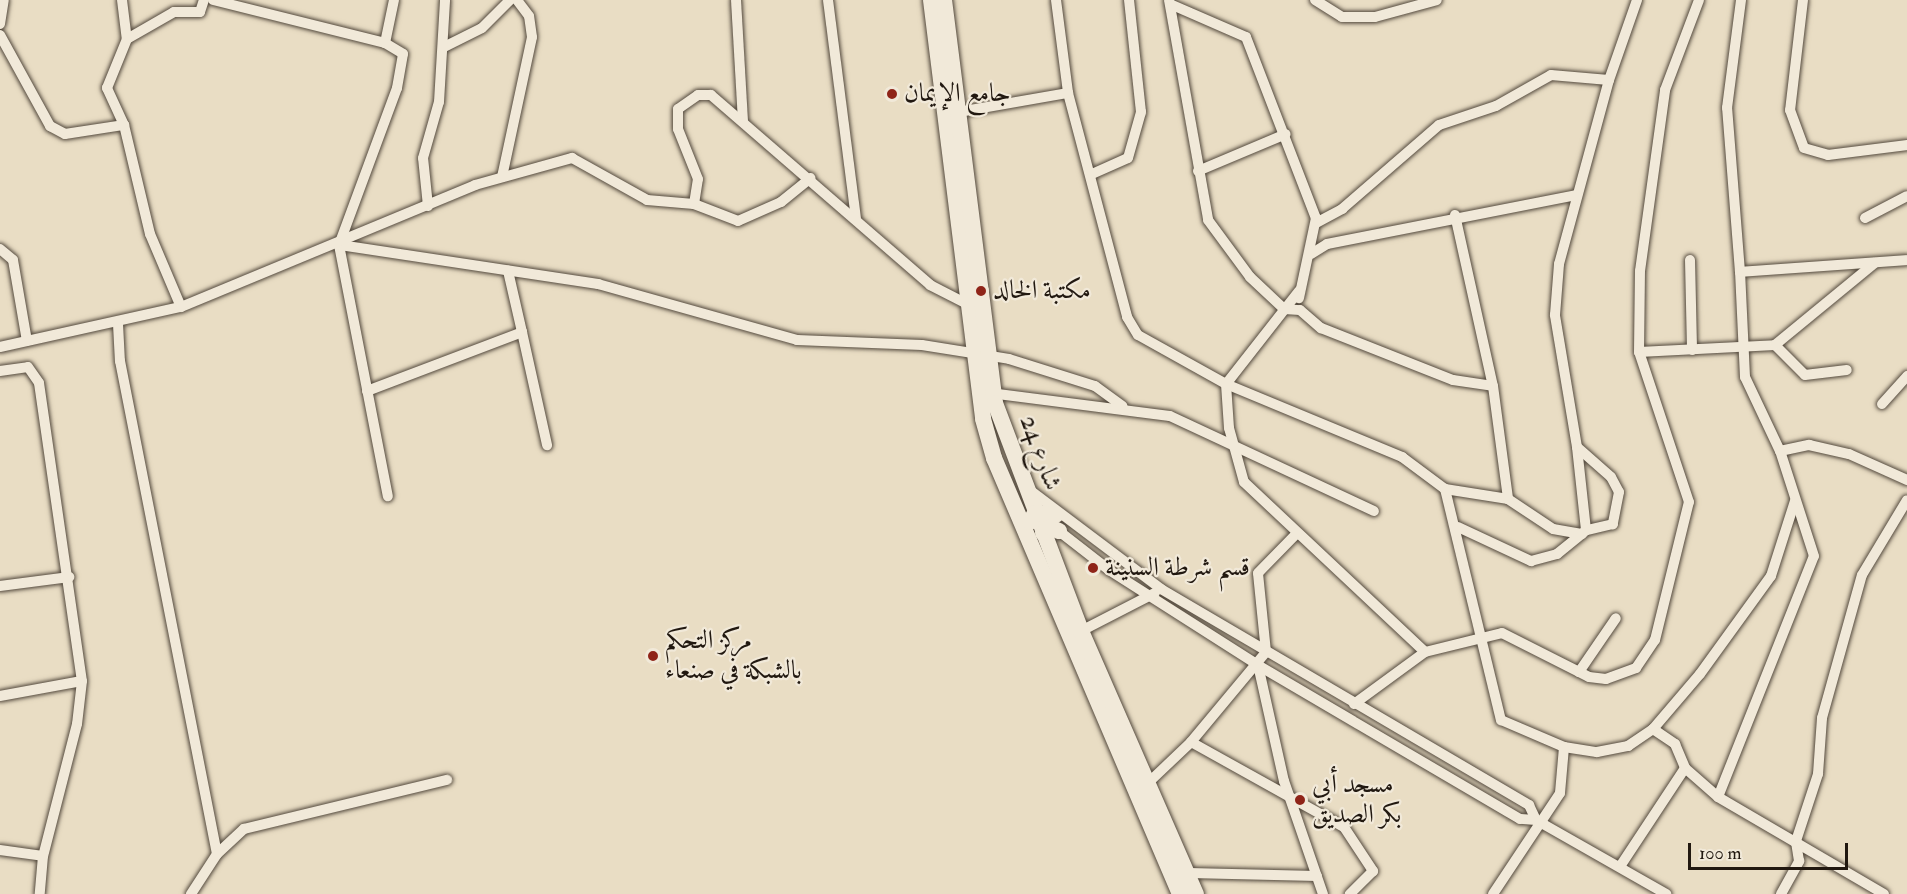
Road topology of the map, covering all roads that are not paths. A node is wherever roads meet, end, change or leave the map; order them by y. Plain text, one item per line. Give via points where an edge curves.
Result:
1 (4, 0) edge
2 (122, 0) edge
3 (189, 0) edge
4 (204, 0) edge
5 (213, 0) edge
6 (394, 0) edge
7 (445, 0) edge
8 (510, 0) edge
9 (517, 0) edge
10 (736, 0) edge
11 (828, 0) edge
12 (931, 0) edge
13 (944, 0) edge
14 (1056, 0) edge
15 (1129, 0) edge
16 (1315, 0) edge
17 (1437, 0) edge
18 (1638, 0) edge
19 (1699, 0) edge
20 (1741, 0) edge
21 (1803, 0) edge
22 (1170, 2) edge
23 (1408, 4) edge
24 (189, 12) junction
25 (0, 24) edge
26 (0, 35) edge
27 (127, 39) junction
28 (385, 44) junction
29 (444, 47) junction
30 (1608, 80) junction
31 (1068, 93) junction
32 (950, 114) junction
33 (743, 121) junction
34 (124, 125) junction
35 (1286, 134) junction
36 (1907, 145) edge
37 (1198, 171) junction
38 (1092, 174) junction
39 (502, 177) junction
40 (811, 178) junction
41 (1577, 195) junction
42 (1907, 196) edge
43 (694, 204) junction
44 (428, 206) junction
45 (1455, 215) junction
46 (856, 218) junction
47 (1865, 218) dead end
48 (1316, 223) junction
49 (339, 245) junction
50 (0, 249) edge
51 (1311, 254) junction
52 (1690, 260) dead end
53 (1907, 260) edge
54 (1875, 263) junction
55 (508, 271) junction
56 (1740, 272) junction
57 (1299, 291) junction
58 (181, 307) junction
59 (973, 307) junction
60 (1284, 309) junction
61 (1300, 310) junction
62 (118, 324) junction
63 (522, 332) junction
64 (27, 341) junction
65 (1775, 345) junction
66 (0, 347) edge
67 (1746, 348) junction
68 (1692, 350) junction
69 (1639, 352) junction
70 (980, 353) junction
71 (1847, 370) dead end
72 (0, 371) edge
73 (1907, 376) edge
74 (1226, 384) junction
75 (1493, 386) junction
76 (367, 391) junction
77 (986, 392) junction
78 (1882, 405) dead end
79 (1123, 406) junction
80 (1233, 443) junction
81 (547, 445) dead end
82 (1577, 447) junction
83 (1780, 451) junction
84 (1003, 479) junction
85 (1907, 480) edge
86 (1024, 484) junction
87 (1445, 489) junction
88 (388, 496) dead end
89 (1508, 498) junction
90 (1907, 500) edge
91 (1795, 501) junction
92 (1374, 511) dead end
93 (1035, 513) junction
94 (1458, 527) junction
95 (1054, 530) junction
96 (1298, 532) junction
97 (1584, 532) junction
98 (69, 577) junction
99 (0, 585) edge
100 (1161, 589) junction
101 (1150, 597) junction
102 (1616, 618) dead end
103 (1081, 631) junction
104 (1482, 636) junction
105 (1266, 652) junction
106 (1425, 652) junction
107 (1258, 665) junction
108 (1579, 672) junction
109 (82, 681) junction
110 (0, 696) edge
111 (1354, 704) junction
112 (1653, 729) junction
113 (1191, 742) junction
114 (1564, 747) junction
115 (1685, 768) junction
116 (447, 780) dead end
117 (1148, 783) junction
118 (1288, 793) junction
119 (1718, 797) junction
120 (1538, 822) junction
121 (1796, 841) junction
122 (0, 850) edge
123 (217, 854) junction
124 (43, 856) junction
125 (1621, 865) junction
126 (1189, 873) junction
127 (1317, 876) junction
128 (40, 894) edge
129 (191, 894) edge
130 (1180, 894) edge
131 (1196, 894) edge
132 (1323, 894) edge
133 (1350, 894) edge
134 (1493, 894) edge
135 (1666, 894) edge
136 (1781, 894) edge
137 (1884, 894) edge

1 - 25 street
2 - 27 street
3 - 24 street
4 - 24 street via 200,12
5 - 28 street
6 - 28 street
7 - 29 street via 440,34
8 - 29 street via 482,28
9 - 39 street via 529,16 532,37
10 - 33 street
11 - 46 street
12 - 32 street, شارع 24
13 - 32 street, شارع 24
14 - 31 street
15 - 38 street via 1141,112 1128,158
16 - 23 street via 1342,17 1376,17
17 - 23 street
18 - 30 street
19 - 69 street via 1665,90 1640,271
20 - 56 street via 1727,108
21 - 36 street via 1791,110 1804,148 1828,155
22 - 35 street via 1246,36
22 - 37 street
24 - 27 street via 174,12
26 - 34 street via 50,126 65,134
27 - 34 street via 107,88
28 - 49 street via 403,54 397,88
29 - 44 street via 439,102 423,158
30 - 41 street
30 - 48 street via 1551,75 1496,106 1439,125 1342,209
31 - 32 street
31 - 38 street
32 - 59 street, شارع 24
33 - 40 street
33 - 43 street via 711,95 698,95 678,109 678,129 698,179
34 - 58 street via 150,234
35 - 37 street
35 - 48 street
37 - 60 street via 1208,220 1250,277
38 - 74 street via 1127,317 1138,335
39 - 43 street via 572,158 646,200
39 - 44 street
40 - 43 street via 781,202 738,221
40 - 46 street
41 - 45 street
41 - 82 street via 1559,264 1555,315
42 - 47 street
44 - 49 street
45 - 51 street via 1327,243
45 - 75 street
46 - 59 street via 930,285
48 - 51 street
49 - 55 street
49 - 58 street
49 - 76 street
50 - 64 street via 13,260
51 - 57 street
52 - 68 street
53 - 54 street
54 - 56 street
54 - 65 street
55 - 63 street
55 - 70 street via 675,302 797,340
56 - 67 street
57 - 60 street
57 - 61 street
58 - 62 street
59 - 70 street, شارع 24
60 - 61 street
60 - 74 street
61 - 75 street via 1321,328 1453,380
62 - 64 street
62 - 123 street via 120,361
63 - 76 street
63 - 81 street
64 - 66 street
65 - 67 street
65 - 71 street via 1805,375
67 - 68 street
67 - 83 street via 1745,377
68 - 69 street
69 - 108 street via 1688,488 1688,518 1655,640 1645,659 1606,679
70 - 77 street, شارع 24
70 - 79 street via 1095,386
72 - 98 street via 28,367 39,382
73 - 78 street
74 - 80 street
74 - 87 street via 1402,457
75 - 89 street
76 - 88 street
77 - 79 street via 1080,407
77 - 84 street, شارع 24
77 - 86 street, شارع 24
79 - 80 street via 1170,416
80 - 92 street
80 - 96 street via 1244,482
82 - 97 street
82 - 97 street via 1611,477 1619,492 1613,524
83 - 85 street via 1809,445 1849,454
83 - 91 street
84 - 93 street
84 - 95 street, شارع 24
86 - 93 street, شارع 24
86 - 95 street
87 - 89 street
87 - 94 street
89 - 97 street via 1553,529
90 - 121 street via 1862,575 1822,718 1818,774
91 - 112 street via 1771,576
91 - 119 street via 1814,556
93 - 95 street, شارع 24
94 - 97 street via 1531,561 1557,554
94 - 104 street
95 - 100 street
95 - 101 street
95 - 103 street, شارع 24
95 - 130 street, شارع 24
96 - 105 street via 1258,573
96 - 106 street
98 - 99 street
98 - 109 street
100 - 101 street
100 - 105 street
101 - 103 street
101 - 107 street
102 - 108 street
103 - 117 street, شارع 24
104 - 106 street
104 - 108 street via 1511,636
104 - 114 street via 1502,720
105 - 107 street
105 - 111 street
106 - 111 street
107 - 113 street
107 - 118 street
107 - 120 street via 1520,819
109 - 110 street
109 - 124 street via 77,724
111 - 120 street via 1528,805
112 - 114 street via 1628,746 1597,752
112 - 115 street via 1675,744
113 - 117 street
113 - 118 street
114 - 120 street via 1563,784
115 - 119 street
115 - 125 street
116 - 123 street via 244,829
117 - 126 street, شارع 24
118 - 127 street
118 - 133 street via 1344,827 1372,864 1370,879
119 - 121 street
120 - 125 street
120 - 134 street
121 - 136 street via 1799,861
121 - 137 street
122 - 124 street
123 - 129 street
124 - 128 street
125 - 135 street
126 - 127 street
126 - 131 street, شارع 24
127 - 132 street

